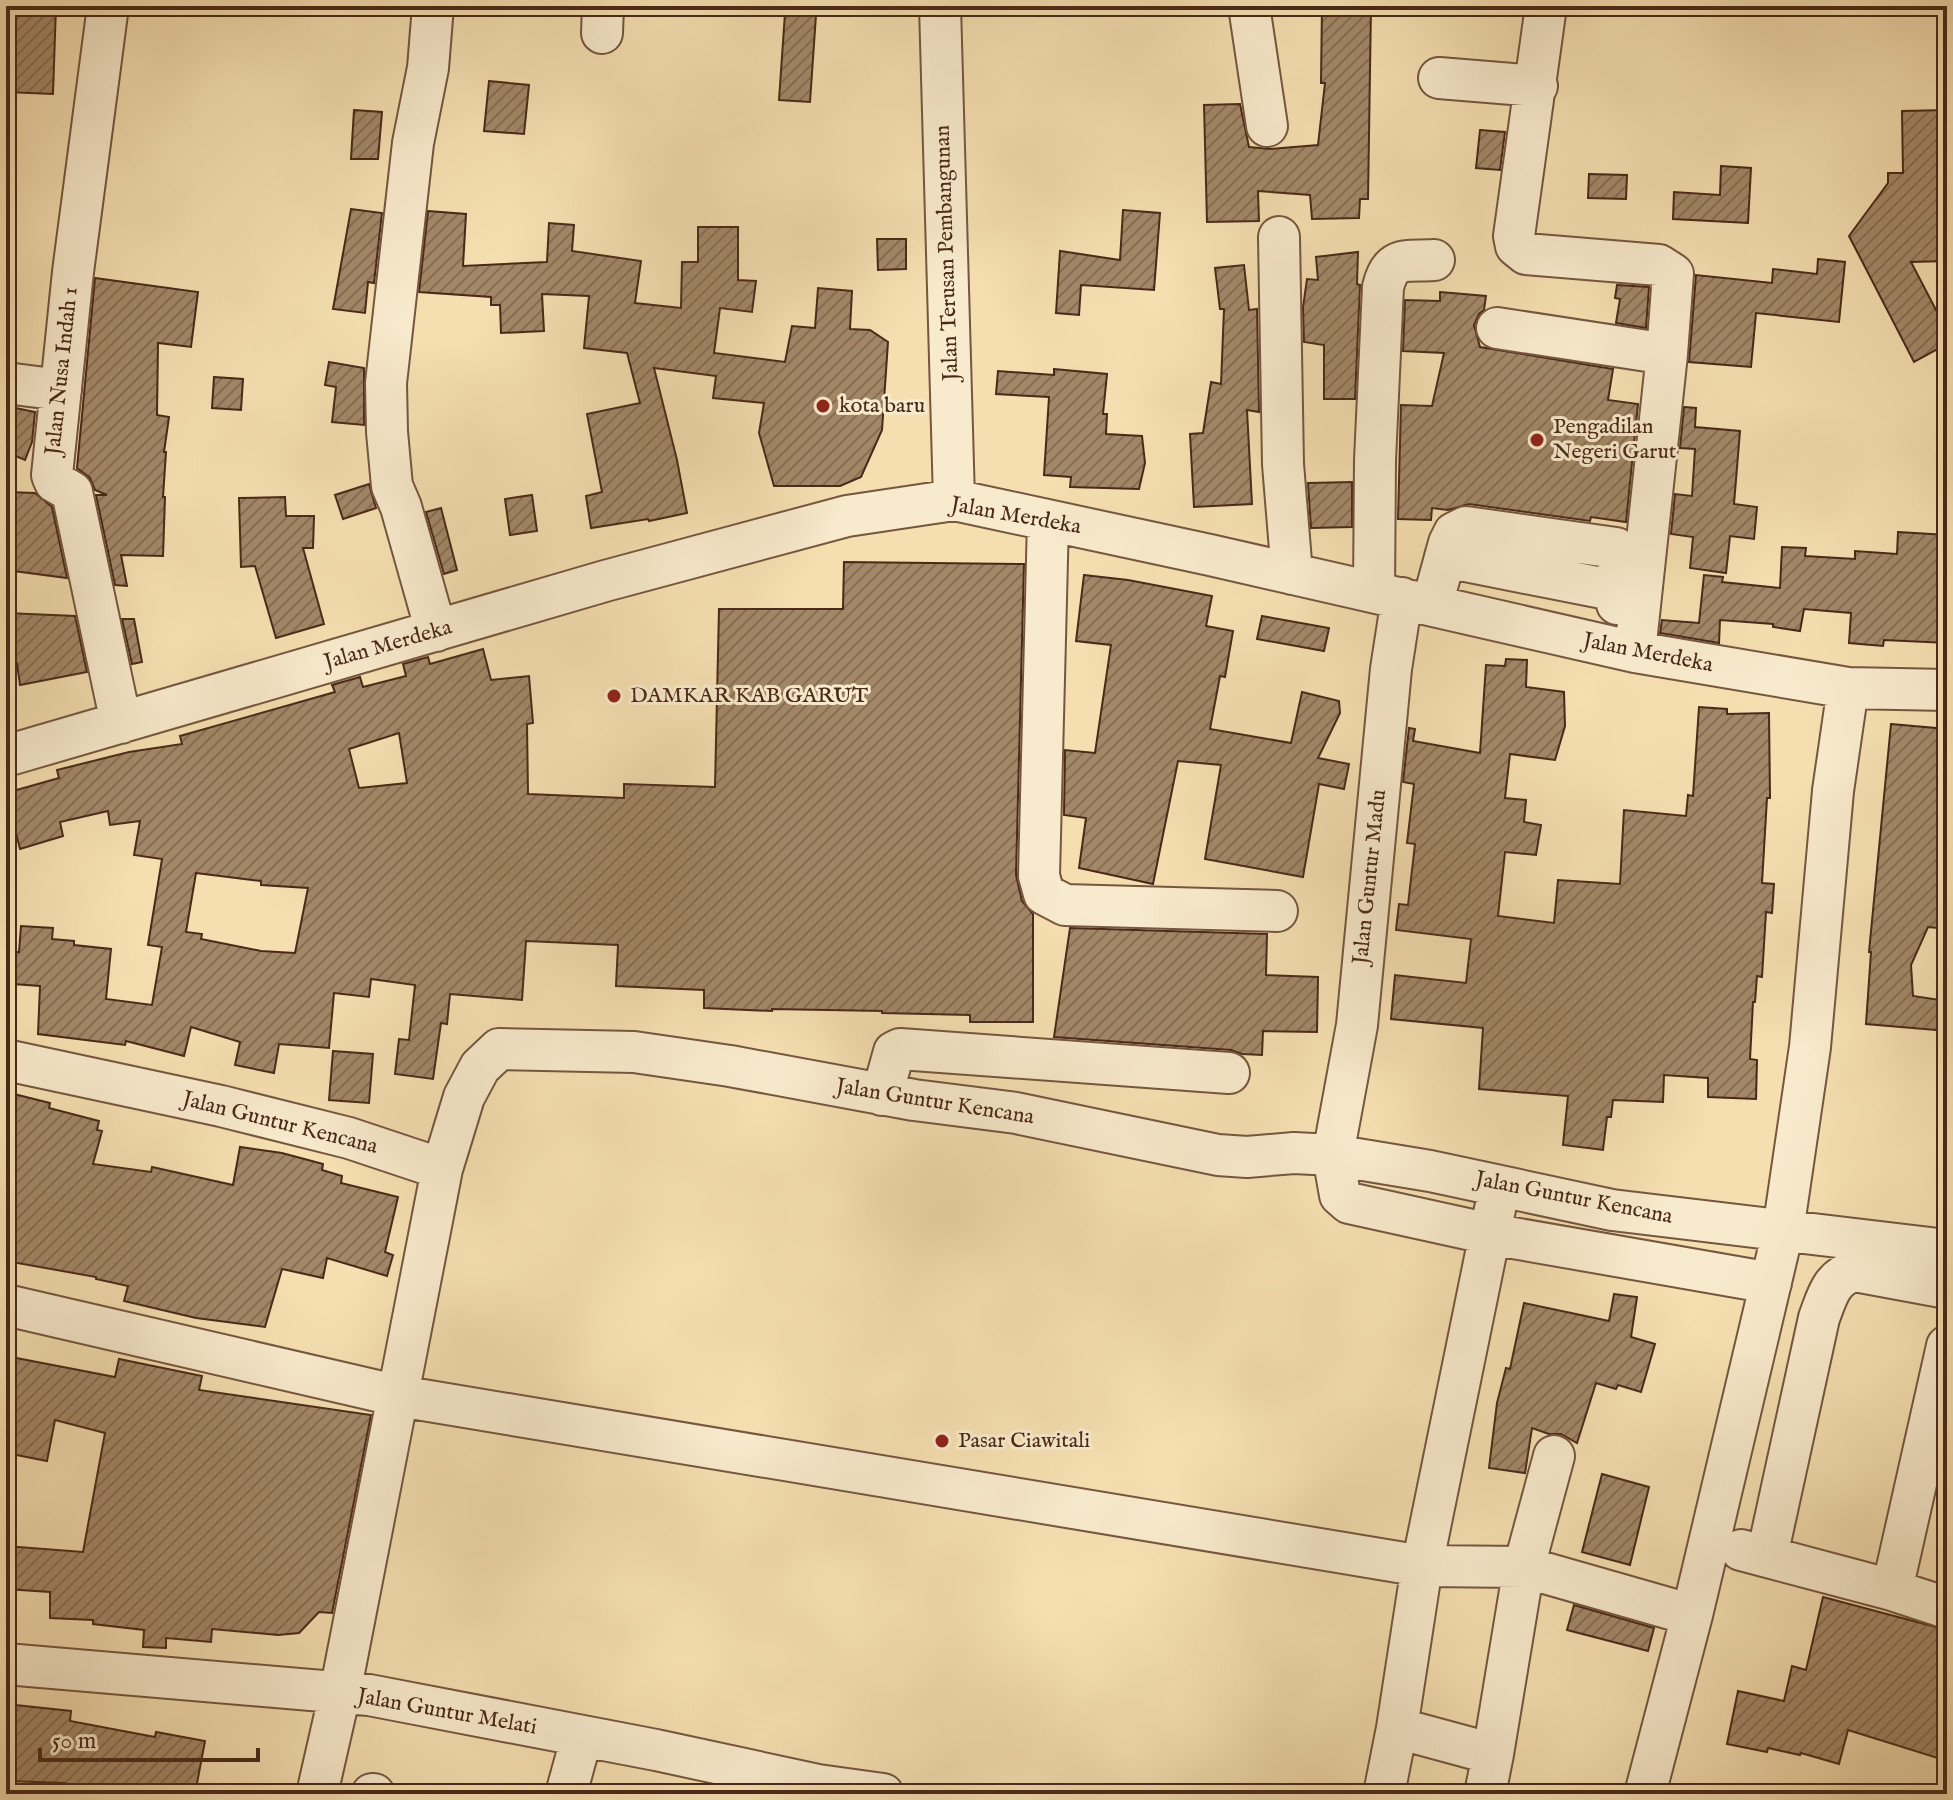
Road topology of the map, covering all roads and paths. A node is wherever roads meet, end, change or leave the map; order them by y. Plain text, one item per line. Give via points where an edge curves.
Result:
1 (108, 6) edge
2 (433, 6) edge
3 (940, 6) edge
4 (1249, 6) edge
5 (1546, 6) edge
6 (1439, 78) dead end
7 (1537, 86) junction
8 (1267, 126) dead end
9 (1279, 237) dead end
10 (1434, 260) dead end
11 (1497, 328) dead end
12 (1667, 354) junction
13 (6, 383) edge
14 (61, 390) junction
15 (954, 500) junction
16 (1048, 520) junction
17 (1292, 574) junction
18 (1403, 598) junction
19 (436, 631) junction
20 (1625, 650) junction
21 (1848, 688) junction
22 (1947, 690) edge
23 (121, 723) junction
24 (6, 756) edge
25 (1277, 911) dead end
26 (6, 1060) edge
27 (1229, 1073) dead end
28 (882, 1095) junction
29 (1333, 1155) junction
30 (442, 1169) junction
31 (1499, 1185) junction
32 (1783, 1231) junction
33 (1490, 1234) junction
34 (1947, 1250) edge
35 (1771, 1283) junction
36 (1947, 1288) edge
37 (6, 1305) edge
38 (1947, 1346) edge
39 (399, 1396) junction
40 (1554, 1456) dead end
41 (1710, 1543) junction
42 (1767, 1556) junction
43 (1422, 1566) junction
44 (1524, 1567) junction
45 (1892, 1590) junction
46 (1947, 1608) edge
47 (1692, 1615) junction
48 (6, 1664) edge
49 (340, 1693) junction
50 (1397, 1728) junction
51 (582, 1736) junction
52 (1493, 1754) junction
53 (317, 1794) edge
54 (566, 1794) edge
55 (883, 1794) edge
56 (1384, 1794) edge
57 (1485, 1794) edge
58 (1645, 1794) edge

1 - 14 street, Jalan Nusa Indah 1
2 - 19 street via 386,408 392,486
3 - 15 street, Jalan Terusan Pembangunan
4 - 8 street
5 - 7 street
6 - 7 street
7 - 12 street via 1516,246 1526,254 1669,270 1673,274
9 - 17 street via 1283,464
10 - 18 street via 1396,263 1387,269 1383,287 1375,460
11 - 12 street
12 - 20 street
13 - 14 street
14 - 23 street, Jalan Nusa Indah 1 via 52,475 74,499
15 - 16 street, Jalan Merdeka
15 - 19 street, Jalan Merdeka via 847,516
16 - 17 street, Jalan Merdeka
16 - 25 street via 1039,876 1044,894 1065,905
17 - 18 street, Jalan Merdeka
18 - 20 street, Jalan Merdeka
18 - 20 street via 1445,557 1617,591
18 - 29 street, Jalan Guntur Madu via 1391,669 1357,1025
19 - 23 street, Jalan Merdeka
20 - 21 street, Jalan Merdeka
21 - 22 street, Jalan Merdeka
21 - 32 street via 1833,791 1810,1047
23 - 24 street, Jalan Merdeka
26 - 30 street, Jalan Guntur Kencana via 221,1106 349,1138
27 - 28 street via 900,1049 894,1052
28 - 29 street, Jalan Guntur Kencana via 1016,1113 1218,1155
28 - 30 street, Jalan Guntur Kencana via 634,1052 499,1049 480,1067 464,1097
29 - 31 street, Jalan Guntur Kencana
29 - 33 street via 1340,1195 1347,1202
30 - 39 street
31 - 32 street, Jalan Guntur Kencana via 1612,1210
31 - 33 street
32 - 34 street, Jalan Guntur Kencana
32 - 35 street
33 - 35 street
33 - 43 street
35 - 41 street
36 - 42 street via 1855,1271 1834,1282 1819,1318
37 - 39 street
38 - 45 street
39 - 43 street
39 - 49 street
40 - 44 street
41 - 42 street
41 - 47 street
42 - 45 street
43 - 44 street
43 - 50 street
44 - 47 street
44 - 52 street
45 - 46 street
47 - 58 street
48 - 49 street, Jalan Guntur Melati
49 - 51 street, Jalan Guntur Melati
49 - 53 street
50 - 52 street
50 - 56 street
51 - 54 street
51 - 55 street, Jalan Guntur Melati
52 - 57 street

